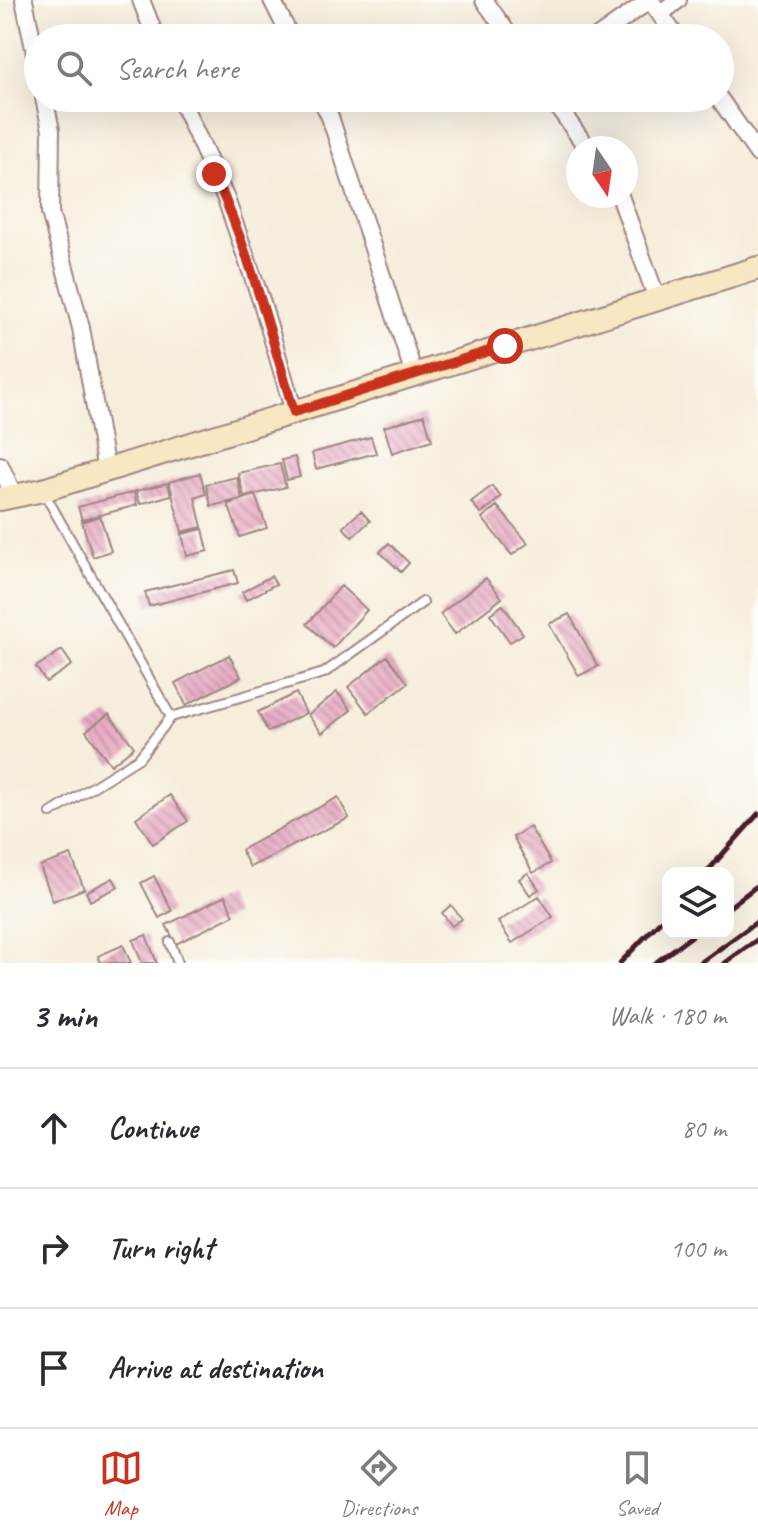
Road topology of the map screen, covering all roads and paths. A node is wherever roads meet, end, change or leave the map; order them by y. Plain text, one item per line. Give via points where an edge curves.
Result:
1 (24, 0) edge
2 (141, 0) edge
3 (272, 0) edge
4 (484, 0) edge
5 (678, 0) edge
6 (660, 14) junction
7 (29, 24) edge
8 (150, 24) edge
9 (284, 24) edge
10 (501, 24) edge
11 (616, 24) edge
12 (667, 24) edge
13 (47, 112) edge
14 (186, 112) edge
15 (328, 112) edge
16 (562, 112) edge
17 (729, 112) edge
18 (579, 136) edge
19 (758, 154) edge
20 (624, 208) edge
21 (758, 268) edge
22 (657, 299) junction
23 (414, 374) junction
24 (294, 412) junction
25 (0, 465) edge
26 (106, 470) junction
27 (43, 490) junction
28 (7, 498) edge
29 (423, 602) dead end
30 (171, 717) junction
31 (51, 813) dead end
32 (170, 942) dead end
33 (178, 963) edge

1 - 7 street
2 - 8 street
3 - 9 street
4 - 10 street
5 - 6 street
6 - 11 street via 650,0
6 - 12 street
13 - 26 street via 50,212 81,328
14 - 24 street via 226,199
15 - 23 street
16 - 18 street
17 - 19 street
20 - 22 street
21 - 22 street
22 - 23 street
23 - 24 street
24 - 26 street
25 - 28 street
26 - 27 street
27 - 28 street
27 - 30 lane
29 - 30 lane via 324,673
30 - 31 lane via 139,758
32 - 33 lane

